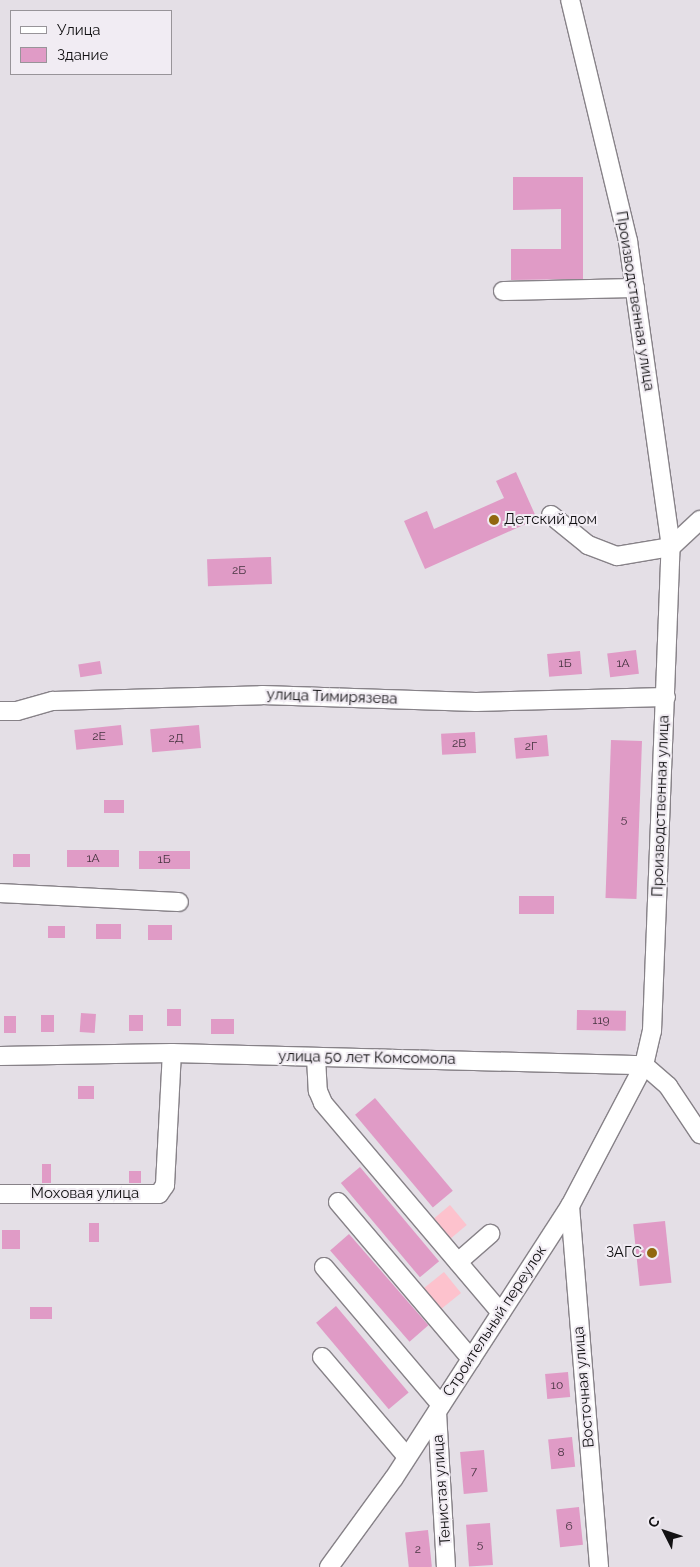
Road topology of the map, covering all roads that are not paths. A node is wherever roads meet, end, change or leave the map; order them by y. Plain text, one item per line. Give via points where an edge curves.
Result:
1 (570, 0) edge
2 (635, 288) junction
3 (503, 291) dead end
4 (551, 515) dead end
5 (700, 520) edge
6 (671, 547) junction
7 (666, 697) junction
8 (0, 711) edge
9 (0, 894) edge
10 (179, 902) dead end
11 (172, 1053) junction
12 (0, 1056) edge
13 (316, 1057) junction
14 (644, 1065) junction
15 (700, 1134) edge
16 (0, 1194) edge
17 (338, 1202) dead end
18 (570, 1206) junction
19 (490, 1234) dead end
20 (458, 1262) junction
21 (324, 1267) dead end
22 (501, 1313) junction
23 (322, 1357) dead end
24 (471, 1359) junction
25 (439, 1409) junction
26 (407, 1457) junction
27 (329, 1567) edge
28 (446, 1567) edge
29 (599, 1567) edge

1 - 2 street, Производственная улица via 628,241
2 - 3 street
2 - 6 street, Производственная улица
4 - 6 street via 588,545 617,556
5 - 6 street
6 - 7 street, Производственная улица
7 - 8 street, улица Тимирязева via 476,702 262,695 53,701 17,711
7 - 14 street, Производственная улица via 652,1030
9 - 10 street
11 - 12 street, улица 50 лет Комсомола
11 - 13 street, улица 50 лет Комсомола
11 - 16 street, Моховая улица via 166,1185 158,1194
13 - 14 street, улица 50 лет Комсомола
13 - 20 street via 319,1098
14 - 15 street via 668,1086
14 - 18 street, Строительный переулок
17 - 24 street
18 - 22 street, Строительный переулок
18 - 29 street, Восточная улица
19 - 20 street
20 - 22 street
21 - 25 street
22 - 24 street, Строительный переулок
23 - 26 street
24 - 25 street, Строительный переулок
25 - 26 street, Строительный переулок
25 - 28 street, Тенистая улица
26 - 27 street, Строительный переулок

